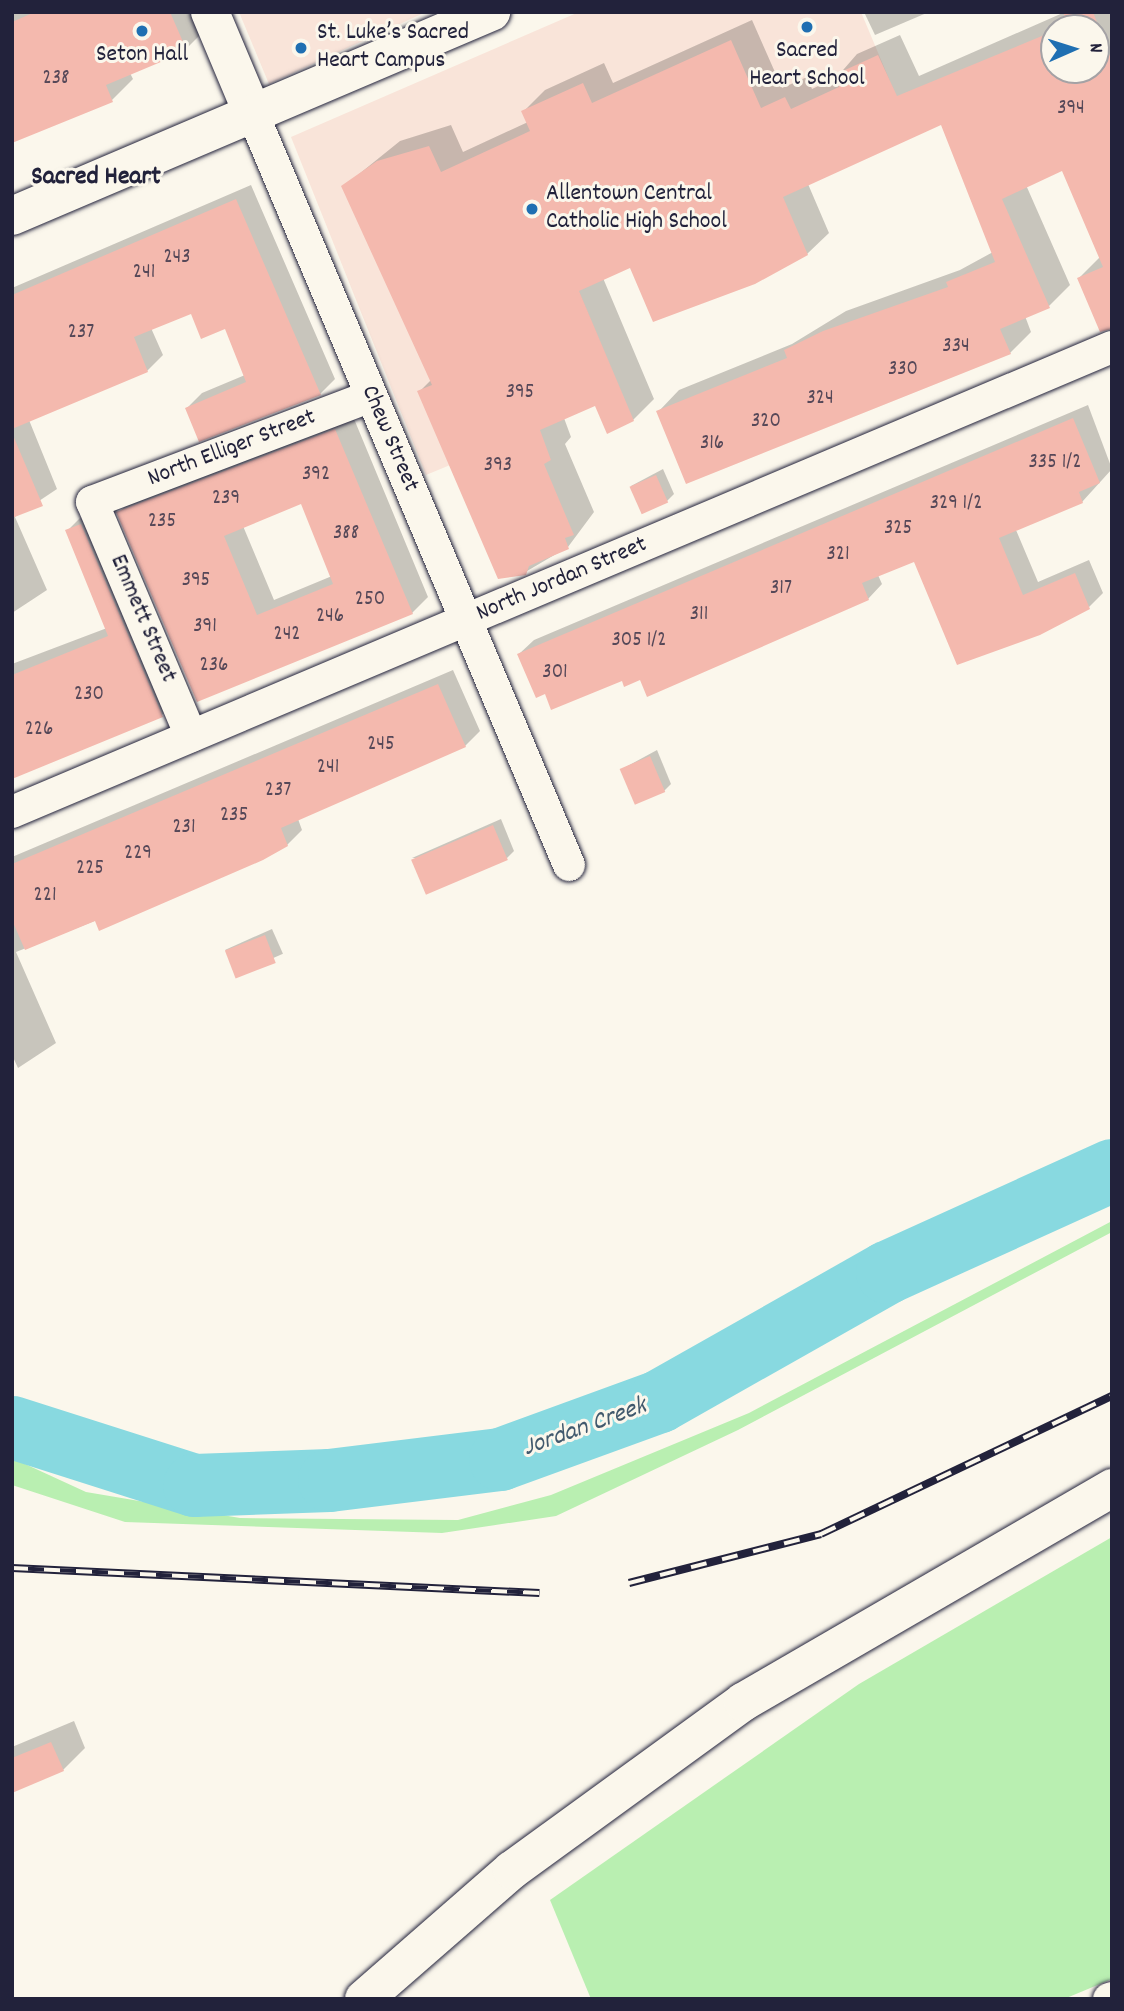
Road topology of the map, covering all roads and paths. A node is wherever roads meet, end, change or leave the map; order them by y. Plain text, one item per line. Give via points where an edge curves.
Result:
1 (210, 12) edge
2 (491, 12) edge
3 (252, 112) junction
4 (12, 216) edge
5 (1112, 347) edge
6 (371, 396) junction
7 (92, 502) joint
8 (466, 621) junction
9 (191, 736) junction
10 (12, 812) edge
11 (569, 865) dead end
12 (1112, 1488) edge
13 (364, 1999) edge

1 - 3 main road, Chew Street
2 - 3 main road
3 - 4 main road
3 - 6 street, Chew Street
5 - 8 street, North Jordan Street
6 - 7 street, North Elliger Street
6 - 8 street, Chew Street
7 - 9 street, Emmett Street
8 - 9 street, North Jordan Street
8 - 11 street, Chew Street
9 - 10 street, North Jordan Street
12 - 13 main road via 743,1702 512,1870

